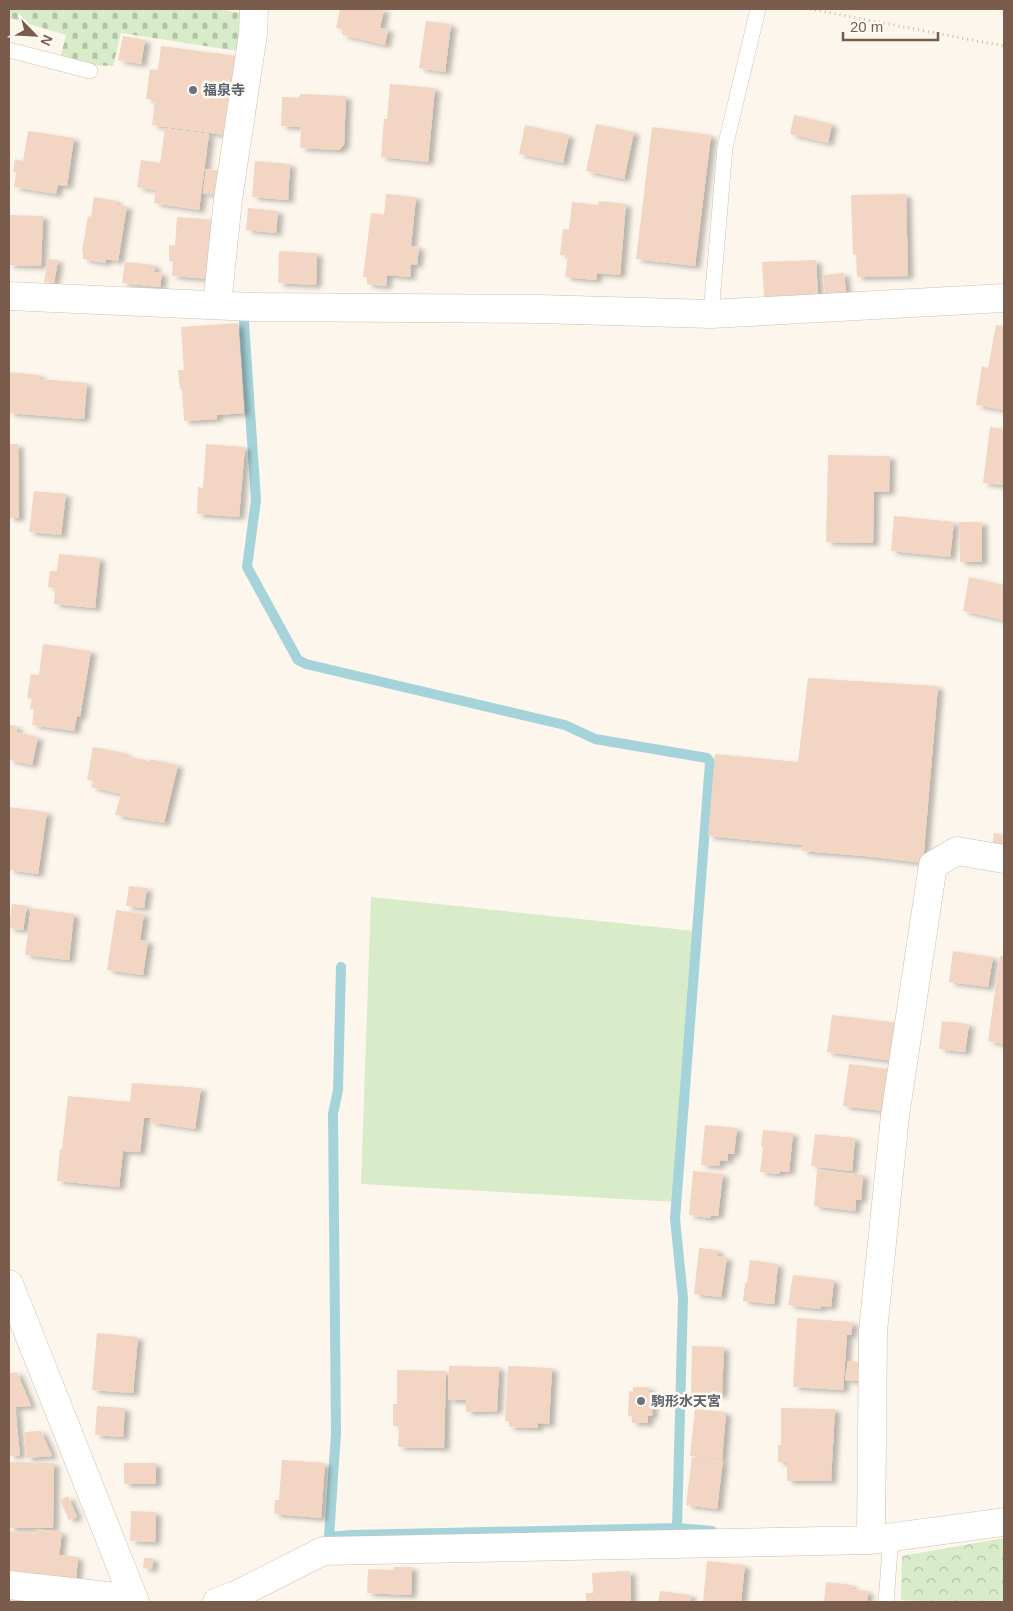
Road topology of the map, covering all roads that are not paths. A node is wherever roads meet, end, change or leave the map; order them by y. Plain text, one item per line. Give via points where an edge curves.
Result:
1 (254, 9) edge
2 (758, 9) edge
3 (9, 50) edge
4 (90, 71) dead end
5 (9, 296) edge
6 (1004, 298) edge
7 (217, 305) junction
8 (711, 314) junction
9 (1004, 858) edge
10 (9, 1284) edge
11 (1004, 1522) edge
12 (881, 1539) junction
13 (9, 1585) edge
14 (134, 1601) edge
15 (216, 1602) edge
16 (886, 1602) edge

1 - 7 street
2 - 8 lane via 725,147
3 - 4 lane
5 - 7 street
6 - 8 street
7 - 8 street
9 - 12 street via 957,851 933,865 895,1116 873,1331
10 - 14 street
11 - 12 street
12 - 15 street via 323,1551
12 - 16 lane
13 - 14 street

